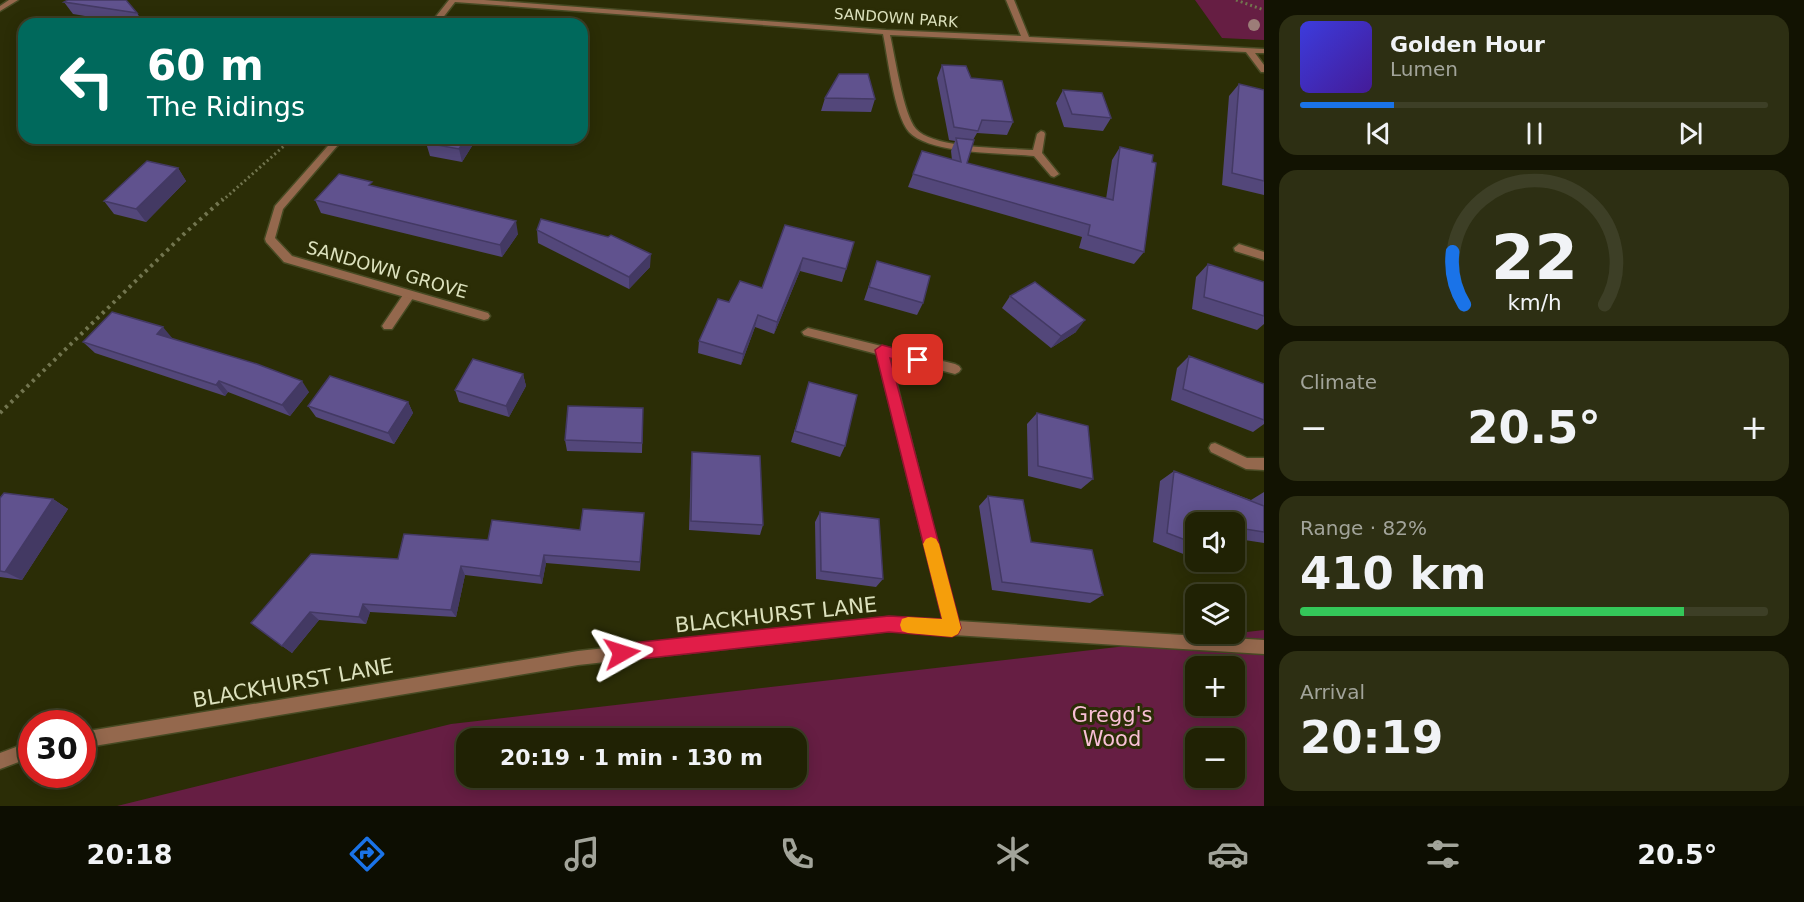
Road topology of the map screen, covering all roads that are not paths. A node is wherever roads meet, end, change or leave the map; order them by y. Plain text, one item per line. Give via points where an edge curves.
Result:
1 (14, 0) edge
2 (454, 0) edge
3 (1010, 0) edge
4 (0, 9) edge
5 (439, 18) edge
6 (886, 32) junction
7 (1026, 40) junction
8 (1248, 50) junction
9 (1264, 51) edge
10 (1264, 70) edge
11 (1041, 134) dead end
12 (335, 144) edge
13 (1037, 153) junction
14 (1054, 174) dead end
15 (1239, 248) dead end
16 (1264, 256) edge
17 (409, 295) junction
18 (484, 316) dead end
19 (388, 326) dead end
20 (808, 332) dead end
21 (882, 350) junction
22 (955, 369) dead end
23 (1215, 448) dead end
24 (1264, 464) edge
25 (952, 628) junction
26 (1264, 647) edge
27 (96, 738) edge
28 (18, 754) edge
29 (0, 761) edge

1 - 4 street
2 - 5 street
2 - 6 street, SANDOWN PARK
3 - 7 street
6 - 7 street, SANDOWN PARK
6 - 13 street via 907,123 915,133 933,142
7 - 8 street, SANDOWN PARK
8 - 9 street, SANDOWN PARK
8 - 10 street
11 - 13 street
12 - 17 street, SANDOWN GROVE via 278,208 270,239 288,259
13 - 14 street
15 - 16 street
17 - 18 street, SANDOWN GROVE
17 - 19 street
20 - 21 street
21 - 22 street
21 - 25 street
23 - 24 street via 1245,463
25 - 26 street, BLACKHURST LANE
25 - 27 street, BLACKHURST LANE via 889,624 578,658
28 - 29 street

